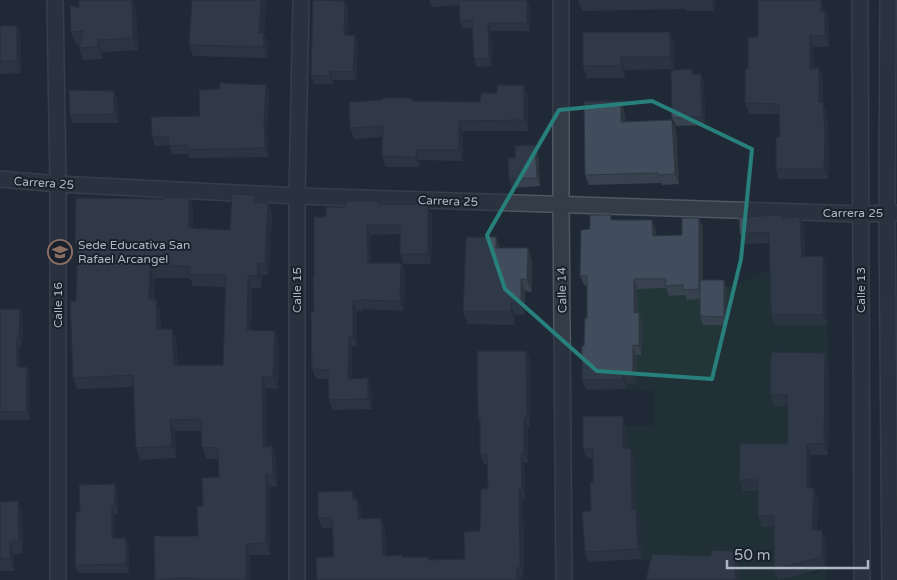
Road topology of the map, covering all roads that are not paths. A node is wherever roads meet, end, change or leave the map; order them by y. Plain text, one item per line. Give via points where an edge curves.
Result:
1 (54, 0) edge
2 (301, 0) edge
3 (561, 0) edge
4 (860, 0) edge
5 (888, 0) edge
6 (0, 180) edge
7 (58, 184) junction
8 (297, 196) junction
9 (561, 204) junction
10 (892, 213) edge
11 (860, 214) junction
12 (58, 580) edge
13 (297, 580) edge
14 (564, 580) edge
15 (862, 580) edge
16 (890, 580) edge

1 - 7 street, Calle 16
2 - 8 street, Calle 15
3 - 9 street, Calle 14
4 - 11 street, Calle 13
5 - 10 street
6 - 7 street, Carrera 25
7 - 8 street, Carrera 25
7 - 12 street, Calle 16
8 - 9 street, Carrera 25
8 - 13 street, Calle 15
9 - 11 street, Carrera 25
9 - 14 street, Calle 14
10 - 11 street, Carrera 25
10 - 16 street
11 - 15 street, Calle 13

